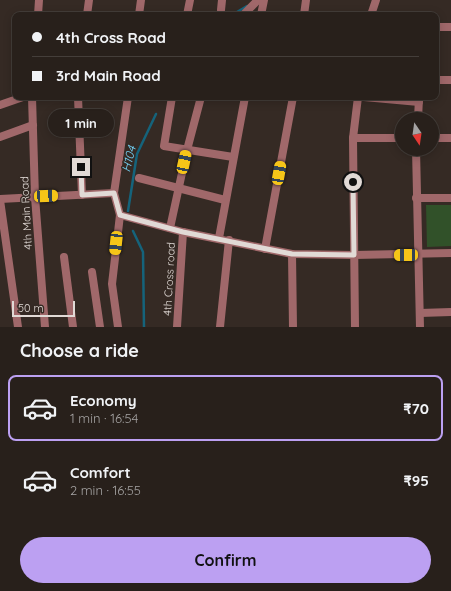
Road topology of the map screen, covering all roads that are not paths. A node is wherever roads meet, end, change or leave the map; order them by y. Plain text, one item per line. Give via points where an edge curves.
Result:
1 (39, 0) edge
2 (89, 0) edge
3 (141, 0) edge
4 (190, 0) edge
5 (222, 0) edge
6 (264, 0) edge
7 (306, 0) edge
8 (376, 0) edge
9 (255, 3) edge
10 (221, 10) dead end
11 (38, 12) edge
12 (87, 12) edge
13 (139, 12) edge
14 (188, 12) edge
15 (246, 12) edge
16 (262, 12) edge
17 (304, 12) edge
18 (372, 12) edge
19 (439, 27) edge
20 (451, 27) edge
21 (439, 80) edge
22 (451, 80) edge
23 (14, 100) edge
24 (32, 100) edge
25 (78, 100) edge
26 (128, 100) edge
27 (172, 100) edge
28 (200, 100) edge
29 (244, 100) edge
30 (292, 100) edge
31 (358, 100) edge
32 (419, 100) edge
33 (0, 105) edge
34 (418, 112) edge
35 (33, 125) junction
36 (0, 137) edge
37 (352, 138) junction
38 (395, 138) edge
39 (439, 138) edge
40 (451, 138) edge
41 (187, 150) junction
42 (416, 156) edge
43 (233, 157) junction
44 (139, 178) dead end
45 (179, 188) junction
46 (114, 193) junction
47 (82, 195) junction
48 (35, 197) junction
49 (416, 198) junction
50 (451, 198) edge
51 (0, 200) edge
52 (225, 200) junction
53 (120, 215) junction
54 (170, 228) junction
55 (183, 232) junction
56 (219, 238) junction
57 (229, 240) junction
58 (265, 249) junction
59 (451, 253) edge
60 (292, 254) junction
61 (354, 255) junction
62 (419, 255) junction
63 (64, 257) dead end
64 (92, 272) dead end
65 (451, 312) edge
66 (420, 313) junction
67 (18, 327) edge
68 (45, 327) edge
69 (72, 327) edge
70 (100, 327) edge
71 (118, 327) edge
72 (177, 327) edge
73 (220, 327) edge
74 (293, 327) edge
75 (355, 327) edge
76 (420, 327) edge

1 - 11 street
2 - 12 street
3 - 13 street
4 - 14 street
5 - 10 street
6 - 16 street
7 - 17 street
8 - 18 street
9 - 15 street
19 - 20 street
21 - 22 street
23 - 33 street
24 - 35 street, 4th Main Road
25 - 47 street
26 - 46 street
27 - 41 street via 164,146
28 - 41 street
29 - 43 street
30 - 58 street
31 - 37 street
32 - 34 street
35 - 36 street
35 - 48 street, 4th Main Road
37 - 38 street
37 - 61 street
39 - 40 street
41 - 43 street
41 - 45 street
42 - 49 street
43 - 52 street
44 - 45 street
45 - 52 street
45 - 54 street
46 - 47 street
46 - 53 street
47 - 48 street
48 - 51 street
48 - 68 street, 4th Main Road
49 - 50 street
49 - 62 street
51 - 67 street
52 - 56 street
53 - 54 street
53 - 71 street via 112,284
54 - 55 street
55 - 56 street
55 - 72 street, 4th Cross road
56 - 57 street
57 - 58 street
57 - 73 street
58 - 60 street
59 - 62 street
60 - 61 street
60 - 74 street
61 - 62 street
61 - 75 street
62 - 66 street
63 - 69 street
64 - 70 street
65 - 66 street
66 - 76 street

